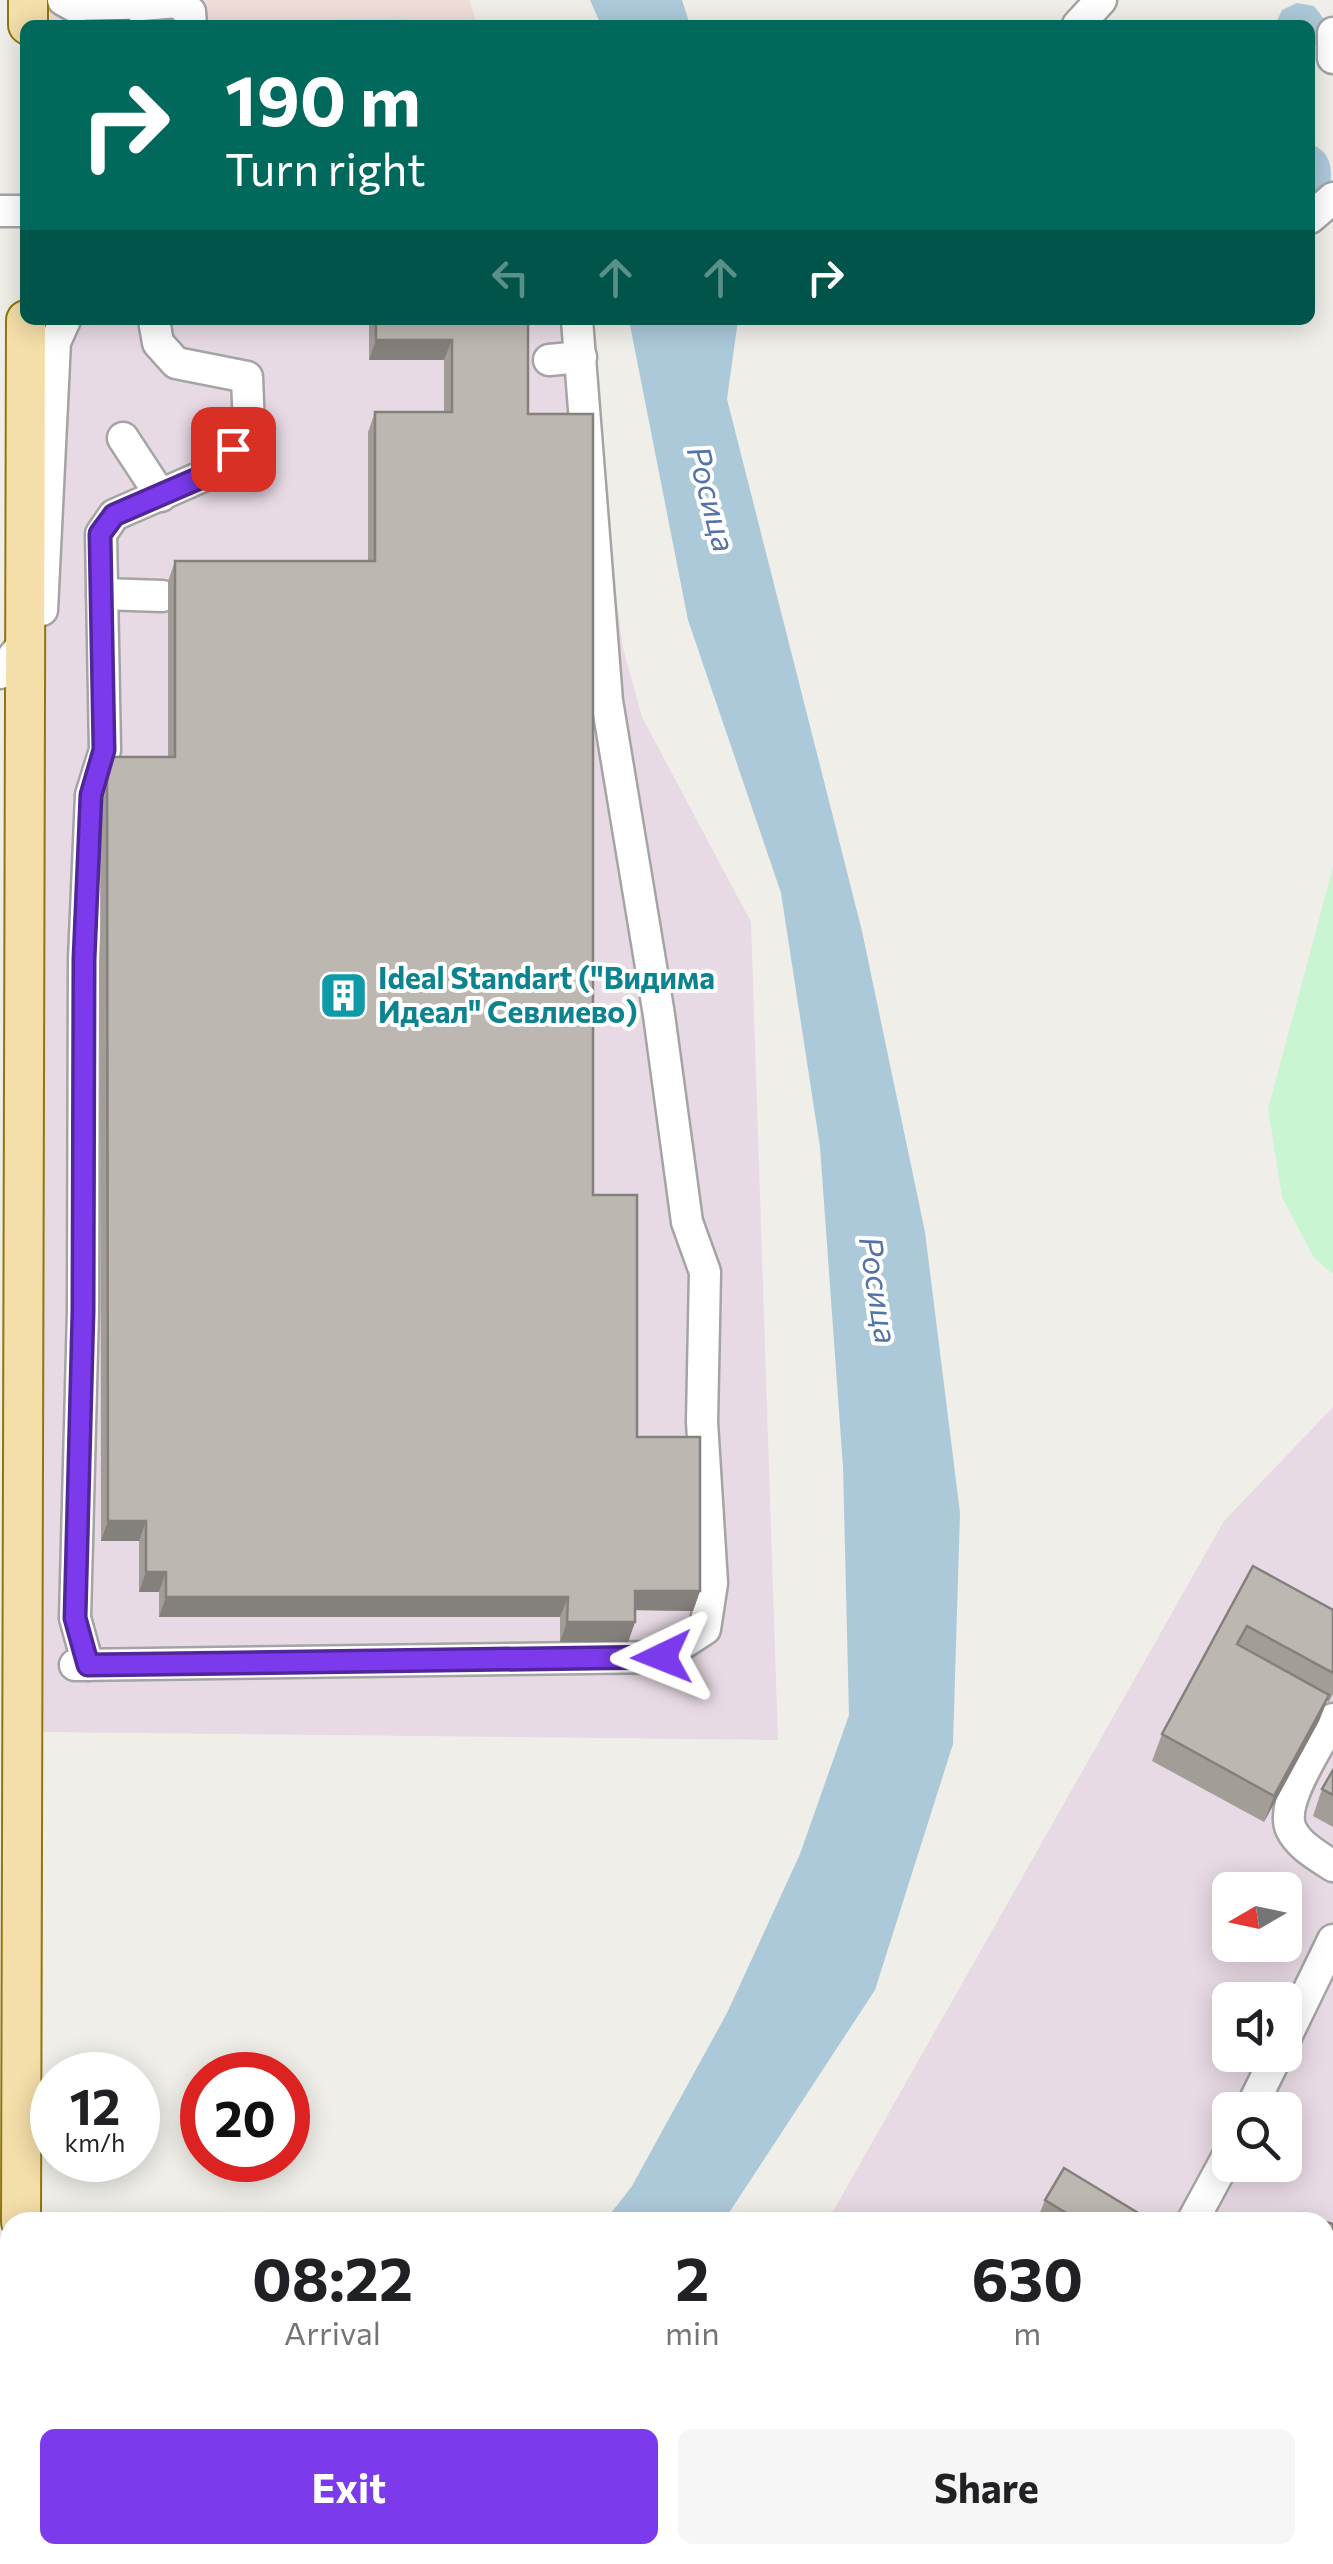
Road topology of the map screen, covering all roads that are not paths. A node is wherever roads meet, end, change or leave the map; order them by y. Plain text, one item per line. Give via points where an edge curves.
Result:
1 (1102, 0) edge
2 (65, 9) edge
3 (138, 15) edge
4 (191, 20) edge
5 (1083, 20) edge
6 (1333, 33) edge
7 (1333, 58) edge
8 (26, 325) edge
9 (62, 325) edge
10 (155, 325) edge
11 (578, 325) edge
12 (581, 358) junction
13 (549, 360) dead end
14 (123, 438) dead end
15 (161, 496) junction
16 (102, 594) junction
17 (162, 596) dead end
18 (25, 642) junction
19 (0, 673) edge
20 (13, 709) edge
21 (1333, 1719) edge
22 (12, 1746) edge
23 (1333, 1866) edge
24 (1333, 1940) edge
25 (1302, 2004) edge
26 (1214, 2182) edge
27 (21, 2212) edge
28 (1197, 2212) edge

1 - 5 street
2 - 3 street
3 - 4 street via 177,2
6 - 7 street
8 - 18 main road
9 - 20 street via 55,342 39,692
10 - 15 street via 158,343 176,363 247,377 248,428 218,470
11 - 12 street
12 - 13 street
12 - 16 street via 607,700 688,1222 704,1272 702,1422 712,1582 705,1629 662,1657 81,1665 75,1618 84,959 91,795 104,750
14 - 15 street
15 - 16 street via 114,515 100,534
16 - 17 street
18 - 19 street
18 - 20 main road
20 - 22 main road
21 - 23 street via 1290,1802 1290,1827
22 - 27 main road
24 - 25 street
26 - 28 street

